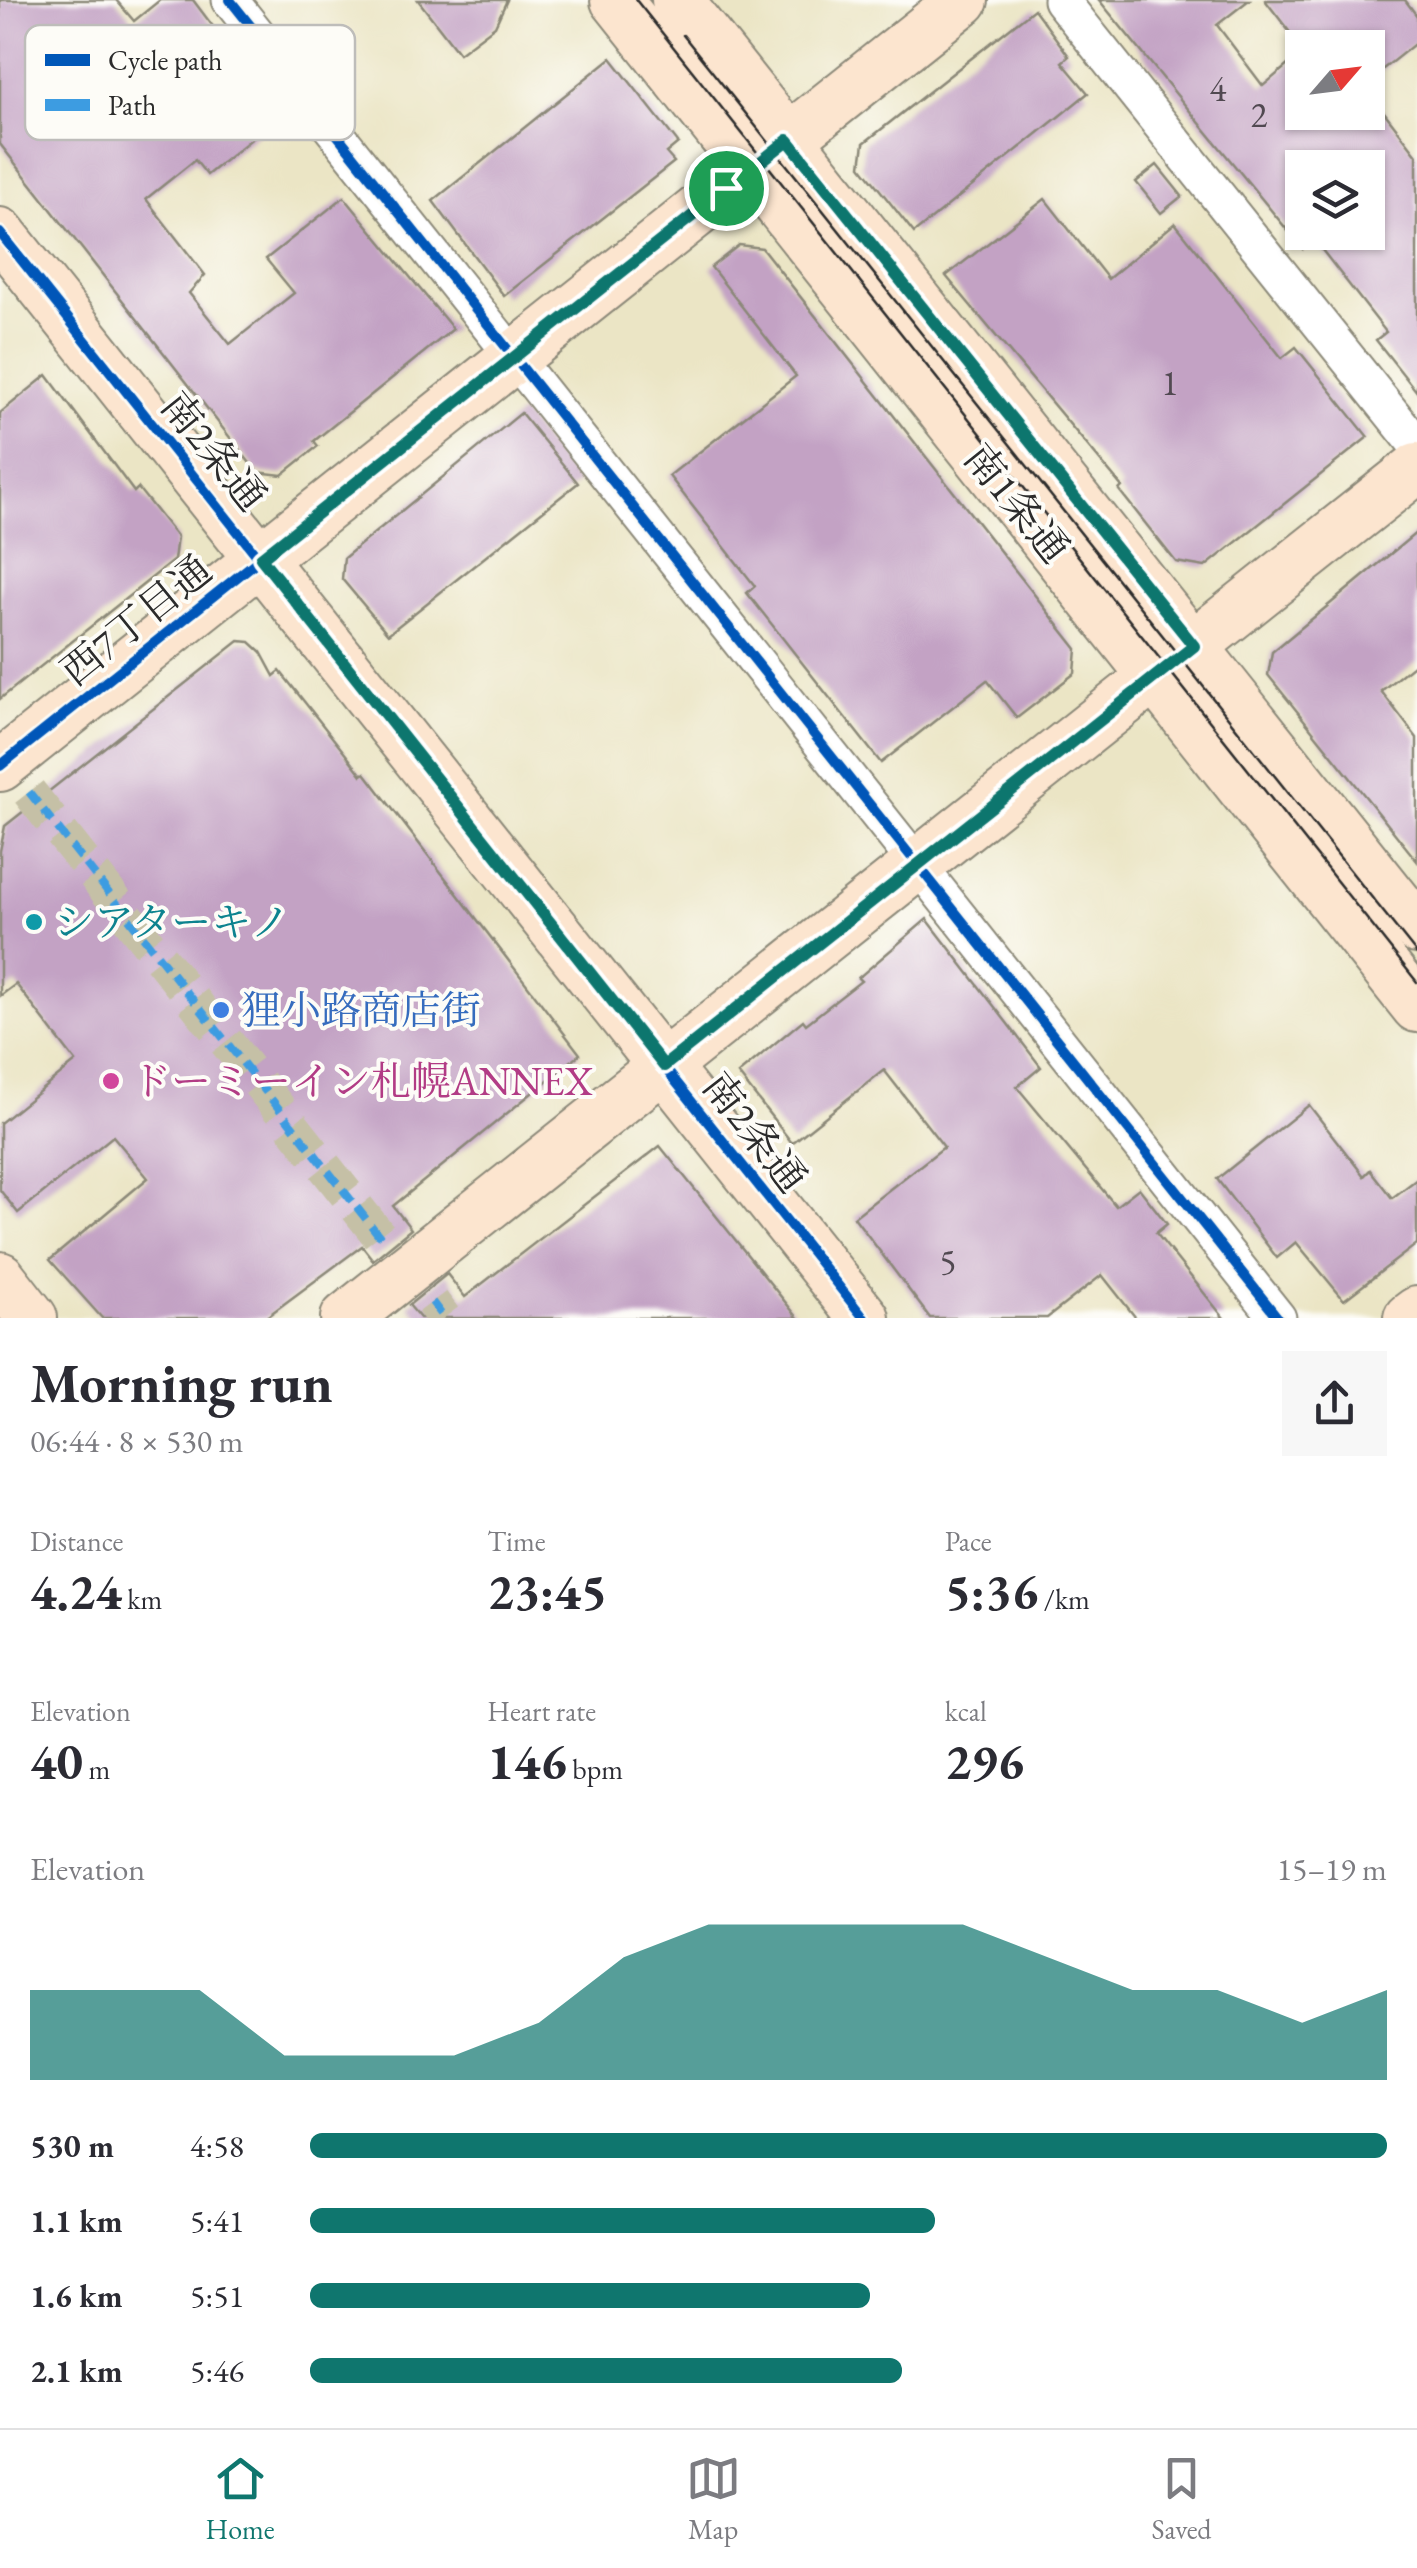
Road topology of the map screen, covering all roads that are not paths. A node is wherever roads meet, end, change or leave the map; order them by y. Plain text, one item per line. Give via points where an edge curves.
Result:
1 (230, 0) edge
2 (616, 0) edge
3 (677, 0) edge
4 (964, 0) edge
5 (1061, 0) edge
6 (250, 25) edge
7 (341, 140) edge
8 (770, 154) junction
9 (0, 233) edge
10 (513, 358) junction
11 (1417, 445) edge
12 (1417, 468) edge
13 (261, 558) junction
14 (1174, 661) junction
15 (0, 766) edge
16 (918, 864) junction
17 (1417, 928) edge
18 (1417, 1008) edge
19 (664, 1066) junction
20 (0, 1277) edge
21 (1417, 1312) edge
22 (32, 1318) edge
23 (346, 1318) edge
24 (864, 1318) edge
25 (1278, 1318) edge
26 (1409, 1318) edge

1 - 6 street
2 - 8 street, 南1条通
3 - 8 street, 南1条通
4 - 8 street, 西7丁目通
5 - 11 street
7 - 10 street
8 - 10 street, 西7丁目通
8 - 14 street, 南1条通
9 - 13 street, 南2条通
10 - 13 street, 西7丁目通
10 - 16 street
12 - 14 street
13 - 15 street, 西7丁目通
13 - 19 street, 南2条通
14 - 16 street
14 - 17 street, 南1条通
14 - 18 street, 南1条通
16 - 19 street
16 - 25 street
19 - 23 street
19 - 24 street, 南2条通
20 - 22 street
21 - 26 street

